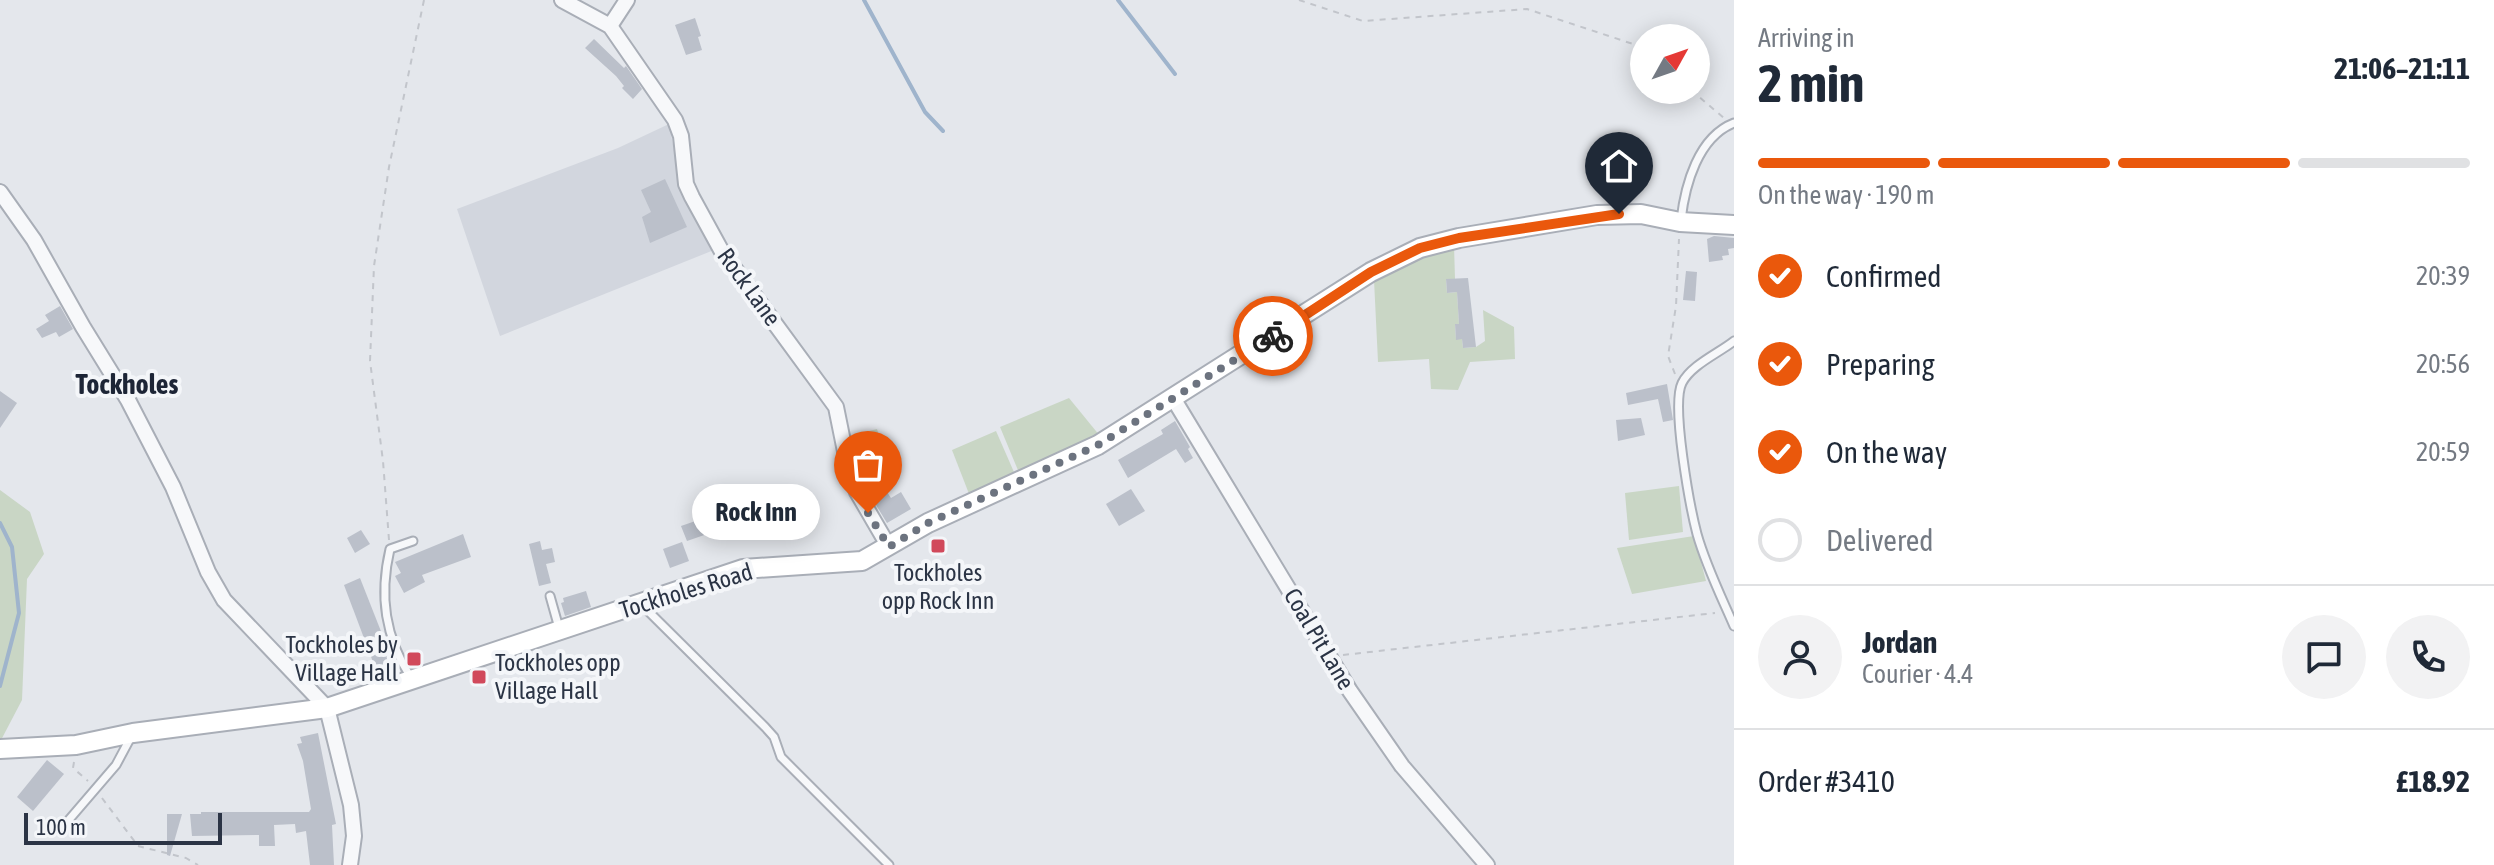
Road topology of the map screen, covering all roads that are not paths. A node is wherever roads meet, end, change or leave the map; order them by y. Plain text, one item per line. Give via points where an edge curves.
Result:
1 (562, 0) edge
2 (627, 0) edge
3 (610, 26) junction
4 (1732, 123) edge
5 (0, 192) edge
6 (1680, 222) junction
7 (1734, 225) edge
8 (1734, 341) edge
9 (1173, 398) junction
10 (413, 541) dead end
11 (889, 547) junction
12 (550, 596) dead end
13 (640, 604) junction
14 (1734, 626) edge
15 (560, 630) junction
16 (412, 680) junction
17 (327, 708) junction
18 (133, 733) junction
19 (0, 749) edge
20 (61, 829) dead end
21 (350, 865) edge
22 (889, 865) edge
23 (1487, 865) edge

1 - 3 street
2 - 3 street
3 - 11 street, Rock Lane via 675,120 686,184 721,250 836,407 849,471
4 - 6 lane via 1707,144 1697,162 1684,190
5 - 17 street via 128,400 224,600
6 - 7 street, Tockholes Road
6 - 9 street, Tockholes Road via 1641,214 1597,215 1420,248 1371,272
8 - 14 lane via 1687,375 1680,387 1681,436 1697,534
9 - 11 street, Tockholes Road via 1098,445 928,523
9 - 23 street, Coal Pit Lane via 1350,691 1402,766
10 - 16 lane via 390,549 384,576 386,619
11 - 13 street, Tockholes Road via 862,561 743,569
12 - 15 lane
13 - 15 street, Tockholes Road
13 - 22 lane via 765,727 781,757
15 - 16 street, Tockholes Road
16 - 17 street, Tockholes Road
17 - 18 street, Tockholes Road
17 - 21 street via 351,805
18 - 19 street, Tockholes Road via 76,745
18 - 20 lane via 116,765

